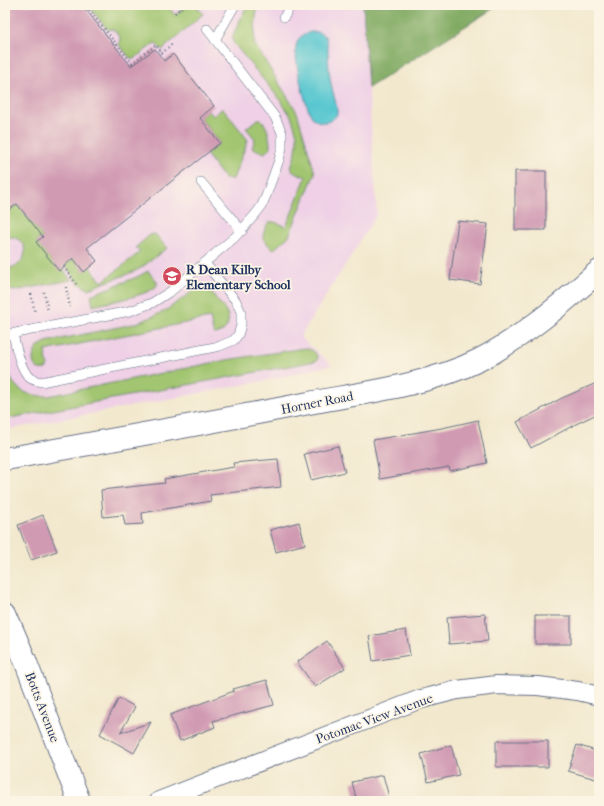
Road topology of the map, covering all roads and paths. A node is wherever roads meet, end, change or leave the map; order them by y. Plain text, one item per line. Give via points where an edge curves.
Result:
1 (185, 5) edge
2 (235, 5) edge
3 (291, 5) edge
4 (90, 10) dead end
5 (174, 13) dead end
6 (284, 17) dead end
7 (207, 29) dead end
8 (215, 40) junction
9 (173, 43) dead end
10 (201, 182) dead end
11 (242, 230) junction
12 (205, 263) junction
13 (64, 267) dead end
14 (599, 271) edge
15 (77, 285) dead end
16 (66, 287) dead end
17 (44, 292) dead end
18 (31, 294) dead end
19 (73, 322) junction
20 (50, 326) junction
21 (37, 329) junction
22 (9, 334) edge
23 (5, 459) edge
24 (5, 614) edge
25 (599, 696) edge
26 (79, 801) edge
27 (159, 801) edge

1 - 5 path
2 - 8 lane
3 - 6 lane
4 - 9 path via 132,63 156,45 162,53
7 - 8 lane
8 - 11 lane via 275,117 282,133 279,160 266,196 261,207
10 - 11 lane
11 - 12 lane
12 - 19 lane via 152,303 130,311
12 - 22 lane via 236,301 241,312 238,335 234,340 220,346 41,382 33,380 24,370
13 - 15 path
14 - 23 main road, Horner Road via 547,315 503,346 478,360 426,379
16 - 19 path
17 - 20 path
18 - 21 path
19 - 20 lane
20 - 21 lane
21 - 22 lane
24 - 26 main road, Botts Avenue
25 - 27 street, Potomac View Avenue via 538,686 497,685 457,690 418,700

